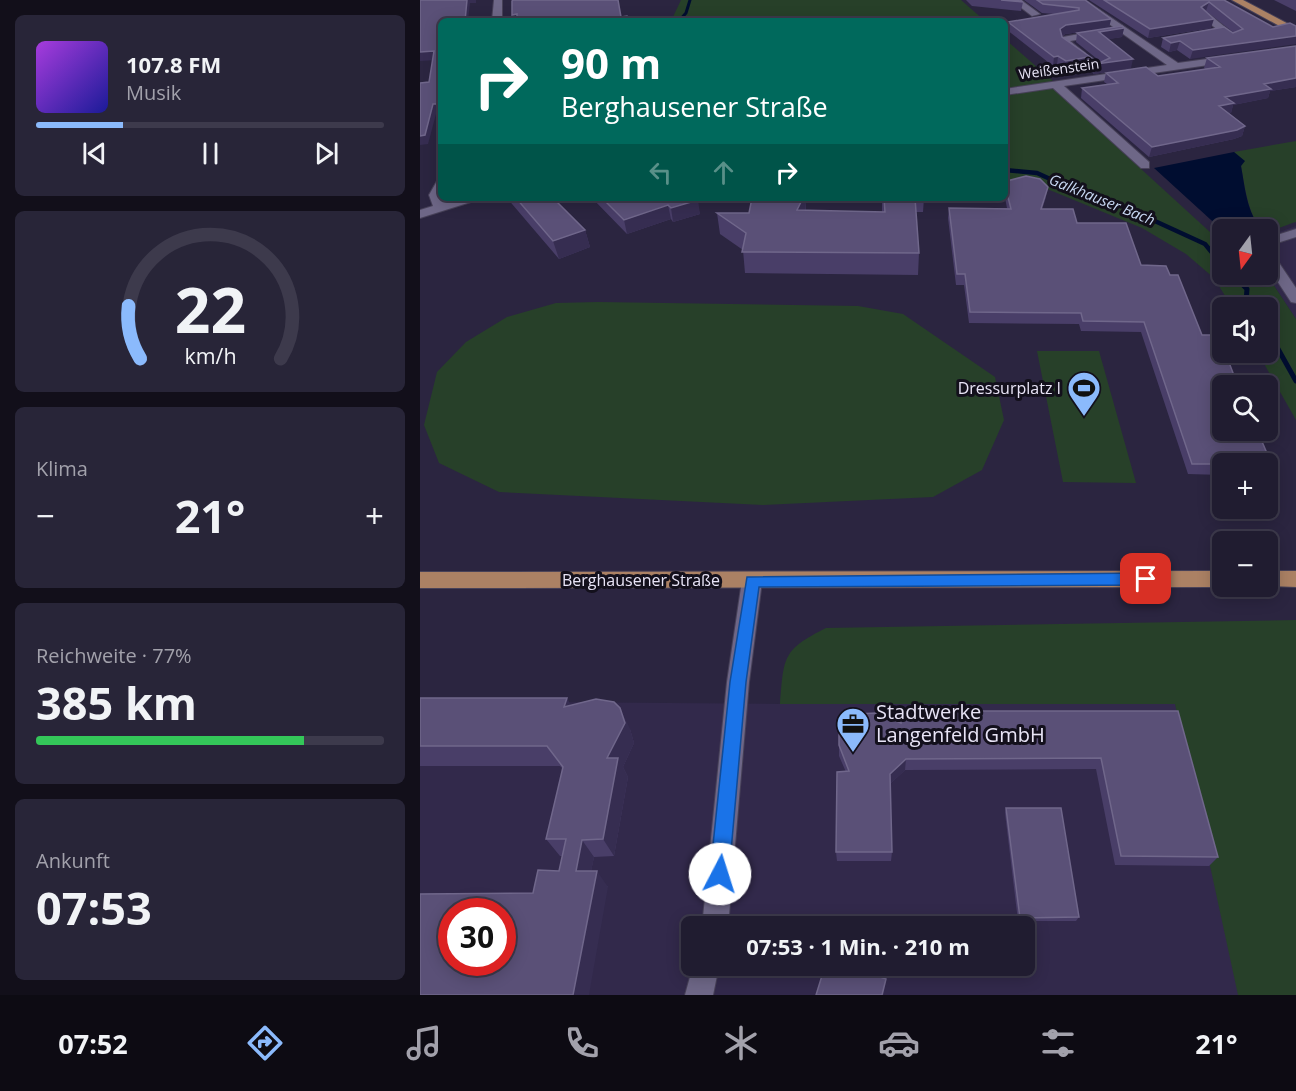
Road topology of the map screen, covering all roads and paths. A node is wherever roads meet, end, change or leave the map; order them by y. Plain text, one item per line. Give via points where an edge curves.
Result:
1 (498, 0) edge
2 (1016, 0) edge
3 (1079, 0) edge
4 (1236, 0) edge
5 (1035, 14) dead end
6 (1206, 16) edge
7 (497, 18) edge
8 (1124, 30) junction
9 (1222, 31) junction
10 (1296, 32) edge
11 (1211, 33) edge
12 (1233, 38) edge
13 (1155, 42) dead end
14 (1144, 44) junction
15 (1235, 58) edge
16 (1092, 62) edge
17 (1177, 67) junction
18 (1055, 84) junction
19 (1008, 92) edge
20 (1144, 165) dead end
21 (438, 190) edge
22 (460, 201) edge
23 (440, 207) junction
24 (420, 214) edge
25 (1296, 233) edge
26 (1278, 239) edge
27 (1278, 272) edge
28 (1296, 299) edge
29 (1212, 579) edge
30 (1278, 579) edge
31 (1296, 579) edge
32 (420, 580) edge
33 (752, 581) junction
34 (716, 916) edge
35 (704, 976) edge
36 (699, 995) edge

1 - 7 street
2 - 5 street
3 - 8 street
4 - 10 main road
6 - 9 street
8 - 14 street
8 - 16 street via 1066,39
9 - 11 street
9 - 12 street
13 - 14 street
14 - 17 street
15 - 17 street, Weißenstein
17 - 18 street, Weißenstein
18 - 19 street, Weißenstein
18 - 20 street
21 - 23 street via 435,195
22 - 23 street
23 - 24 street
25 - 26 street
27 - 28 street
29 - 33 main road, Berghausener Straße
30 - 31 main road
32 - 33 main road, Berghausener Straße
33 - 34 street via 738,682
35 - 36 street

